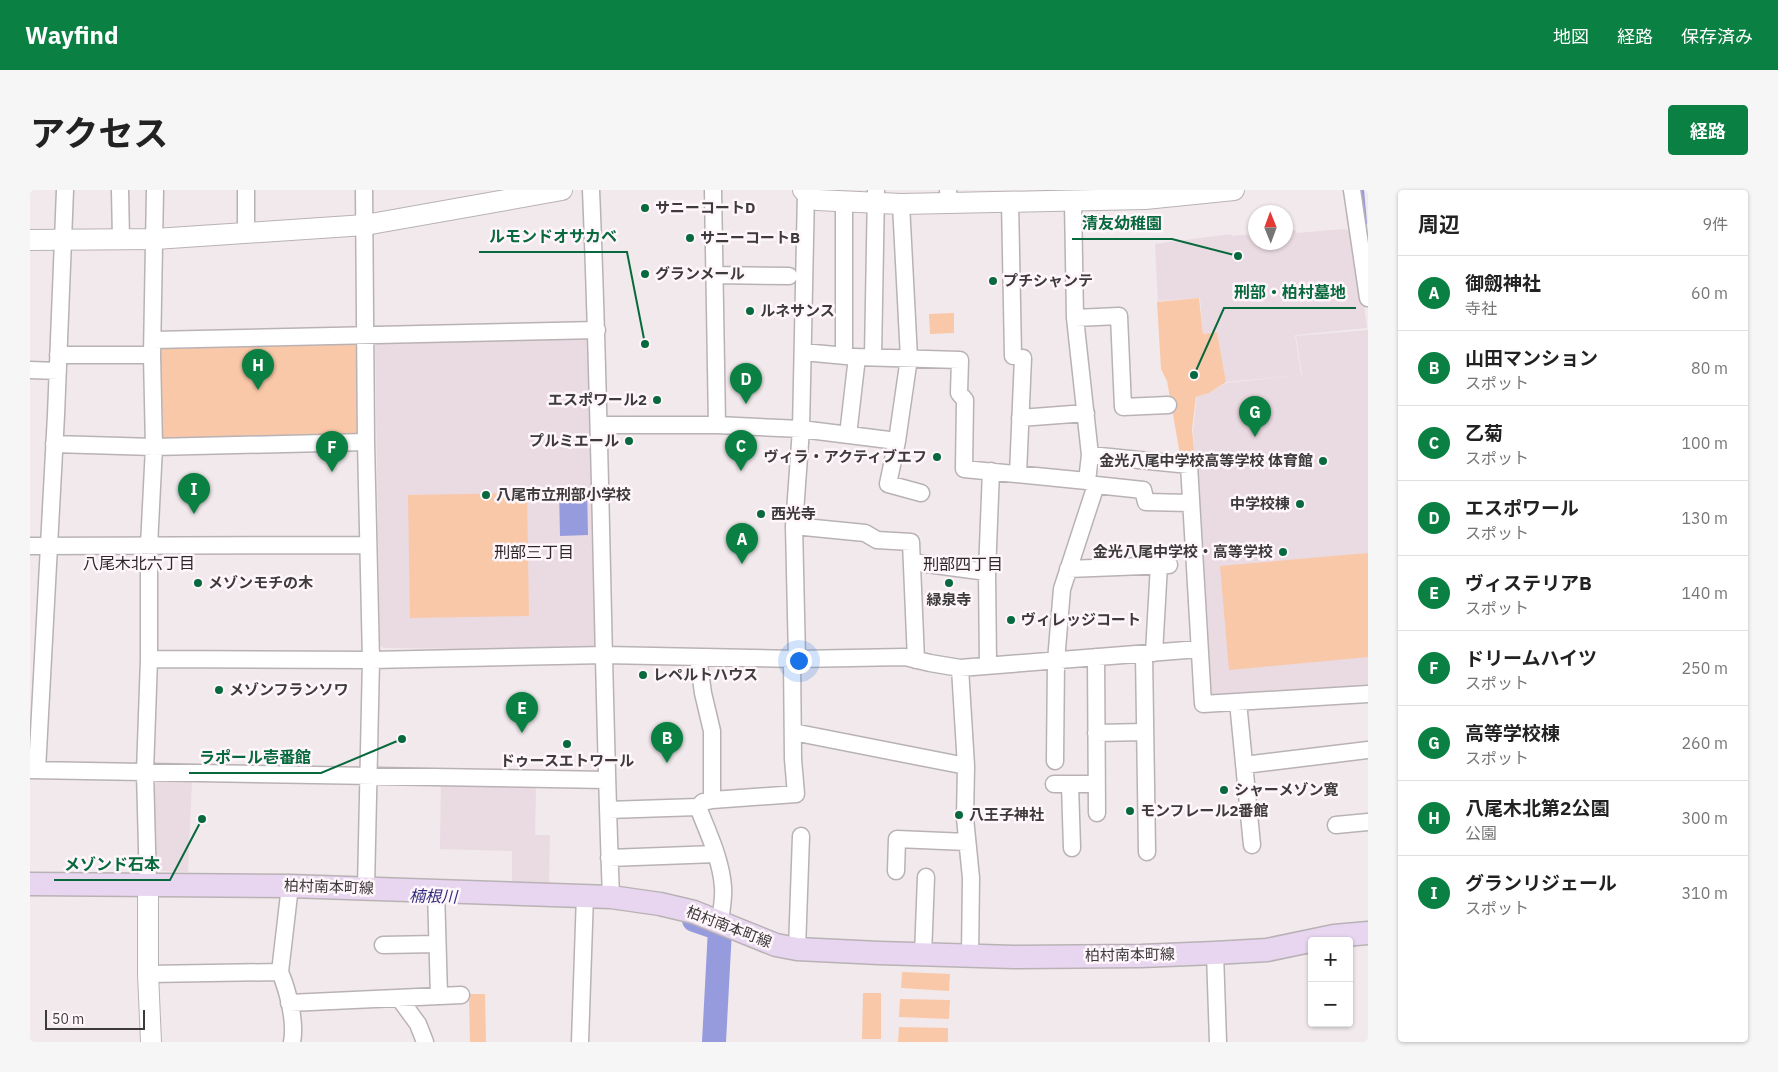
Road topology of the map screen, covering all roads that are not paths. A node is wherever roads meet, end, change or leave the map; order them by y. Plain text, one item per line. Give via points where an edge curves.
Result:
1 (65, 190) edge
2 (120, 190) edge
3 (155, 190) edge
4 (246, 190) edge
5 (364, 190) edge
6 (562, 190) edge
7 (591, 190) edge
8 (713, 190) edge
9 (1234, 190) edge
10 (1352, 190) edge
11 (804, 191) edge
12 (1145, 194) edge
13 (949, 196) edge
14 (876, 197) edge
15 (1021, 198) edge
16 (844, 201) junction
17 (1073, 201) junction
18 (901, 204) junction
19 (365, 225) junction
20 (246, 233) junction
21 (121, 239) junction
22 (155, 239) junction
23 (30, 240) edge
24 (64, 240) junction
25 (715, 275) junction
26 (789, 276) dead end
27 (1368, 298) edge
28 (1075, 318) junction
29 (597, 330) junction
30 (366, 335) junction
31 (152, 348) junction
32 (803, 352) junction
33 (858, 356) junction
34 (908, 358) junction
35 (58, 363) junction
36 (30, 370) edge
37 (1168, 405) dead end
38 (1086, 413) junction
39 (1020, 418) junction
40 (600, 425) junction
41 (717, 425) junction
42 (801, 428) junction
43 (848, 435) junction
44 (897, 441) junction
45 (366, 442) junction
46 (54, 444) junction
47 (154, 447) junction
48 (1090, 455) junction
49 (991, 471) junction
50 (1018, 474) junction
51 (1091, 483) junction
52 (921, 493) dead end
53 (1190, 503) junction
54 (794, 526) junction
55 (368, 545) junction
56 (30, 546) edge
57 (50, 546) junction
58 (149, 546) junction
59 (912, 562) junction
60 (1068, 569) junction
61 (988, 572) junction
62 (1199, 649) junction
63 (1149, 653) junction
64 (605, 654) junction
65 (698, 657) junction
66 (149, 658) junction
67 (1096, 658) junction
68 (795, 659) junction
69 (371, 660) junction
70 (916, 660) junction
71 (1056, 661) junction
72 (988, 665) junction
73 (960, 668) junction
74 (1368, 694) edge
75 (1238, 702) junction
76 (793, 732) junction
77 (1145, 732) junction
78 (1096, 733) junction
79 (1368, 750) edge
80 (1056, 761) dead end
81 (1244, 765) junction
82 (966, 766) junction
83 (34, 770) edge
84 (145, 772) junction
85 (370, 776) junction
86 (607, 780) junction
87 (1096, 784) junction
88 (705, 804) junction
89 (608, 810) junction
90 (1096, 813) dead end
91 (1368, 822) edge
92 (1336, 825) dead end
93 (801, 836) dead end
94 (967, 842) junction
95 (1252, 845) dead end
96 (1072, 848) dead end
97 (1147, 852) dead end
98 (716, 854) junction
99 (610, 858) junction
100 (896, 871) dead end
101 (926, 877) dead end
102 (30, 884) edge
103 (148, 886) junction
104 (290, 886) junction
105 (366, 888) junction
106 (436, 890) junction
107 (585, 895) junction
108 (611, 897) junction
109 (720, 923) junction
110 (1368, 933) edge
111 (383, 944) dead end
112 (437, 944) junction
113 (797, 949) junction
114 (1216, 953) junction
115 (923, 955) junction
116 (970, 956) junction
117 (280, 972) junction
118 (148, 974) junction
119 (461, 995) dead end
120 (439, 996) junction
121 (398, 998) junction
122 (289, 1003) junction
123 (151, 1042) edge
124 (292, 1042) edge
125 (425, 1042) edge
126 (580, 1042) edge
127 (1218, 1042) edge

1 - 24 street
2 - 21 street
3 - 22 street
4 - 20 street
5 - 19 street
6 - 19 street
7 - 29 street
8 - 25 street
9 - 12 street
10 - 27 street
11 - 16 street via 817,200
11 - 32 street
12 - 17 street
13 - 15 street
13 - 18 street
14 - 16 street
14 - 18 street
14 - 33 street
15 - 17 street
15 - 39 street
16 - 33 street
17 - 28 street
18 - 34 street
19 - 20 street
19 - 30 street
20 - 22 street
21 - 22 street
21 - 24 street
22 - 31 street
23 - 24 street
24 - 35 street
25 - 26 street
25 - 41 street
28 - 37 street via 1119,316 1123,407
28 - 38 street
29 - 30 street
29 - 40 street
30 - 31 street
30 - 45 street
31 - 35 street
31 - 47 street
32 - 33 street
32 - 42 street
33 - 34 street
33 - 43 street
34 - 44 street
34 - 49 street via 960,360 959,393 965,400 964,469
35 - 36 street
35 - 46 street
38 - 39 street
38 - 48 street
39 - 50 street
40 - 41 street
40 - 64 street
41 - 42 street
42 - 43 street
42 - 54 street
43 - 44 street
44 - 52 street via 888,484
45 - 47 street
45 - 55 street
46 - 47 street
46 - 57 street
47 - 58 street
48 - 51 street
48 - 53 street via 1189,465
49 - 50 street
49 - 61 street
50 - 51 street
51 - 53 street via 1143,490 1146,502
51 - 60 street
53 - 62 street
54 - 59 street via 865,533 877,540 911,542
54 - 68 street
55 - 58 street
55 - 69 street
56 - 57 street
57 - 58 street
57 - 83 street
58 - 66 street
59 - 61 street
59 - 70 street
60 - 63 street via 1164,565
60 - 71 street via 1062,588
61 - 72 street
62 - 63 street
62 - 75 street via 1203,704
63 - 67 street
63 - 77 street
64 - 65 street
64 - 69 street
64 - 86 street
65 - 68 street
65 - 88 street via 712,731
66 - 69 street
66 - 84 street
67 - 71 street
67 - 78 street
68 - 70 street via 905,657
68 - 76 street
69 - 85 street
70 - 73 street
71 - 72 street
71 - 80 street
72 - 73 street
73 - 82 street
74 - 75 street
75 - 81 street
76 - 82 street
76 - 88 street via 796,794
77 - 78 street
77 - 97 street
78 - 87 street
79 - 81 street
81 - 95 street
82 - 94 street
83 - 84 street
84 - 85 street
84 - 103 street
85 - 86 street
85 - 105 street
86 - 89 street
87 - 90 street
87 - 96 street via 1062,784
88 - 89 street
88 - 98 street
89 - 99 street
91 - 92 street
93 - 113 street
94 - 100 street via 897,839
94 - 116 street via 971,878
98 - 99 street
98 - 109 street via 723,888
99 - 108 street
101 - 115 street
102 - 103 main road, 柏村南本町線
103 - 104 main road, 柏村南本町線
103 - 118 street
104 - 105 main road, 柏村南本町線
104 - 117 street
105 - 106 main road, 柏村南本町線
106 - 107 main road, 柏村南本町線
106 - 112 street
107 - 108 main road, 柏村南本町線
107 - 126 street
108 - 109 main road, 柏村南本町線 via 694,912
109 - 113 main road, 柏村南本町線 via 776,945
110 - 114 main road, 柏村南本町線 via 1334,936 1267,950
111 - 112 street
112 - 120 street
113 - 115 main road, 柏村南本町線
114 - 116 main road, 柏村南本町線
114 - 127 street
115 - 116 main road, 柏村南本町線
117 - 118 street
117 - 122 street
118 - 123 street
119 - 120 street
120 - 121 street
121 - 122 street
121 - 125 street via 418,1024
122 - 124 street via 294,1031

